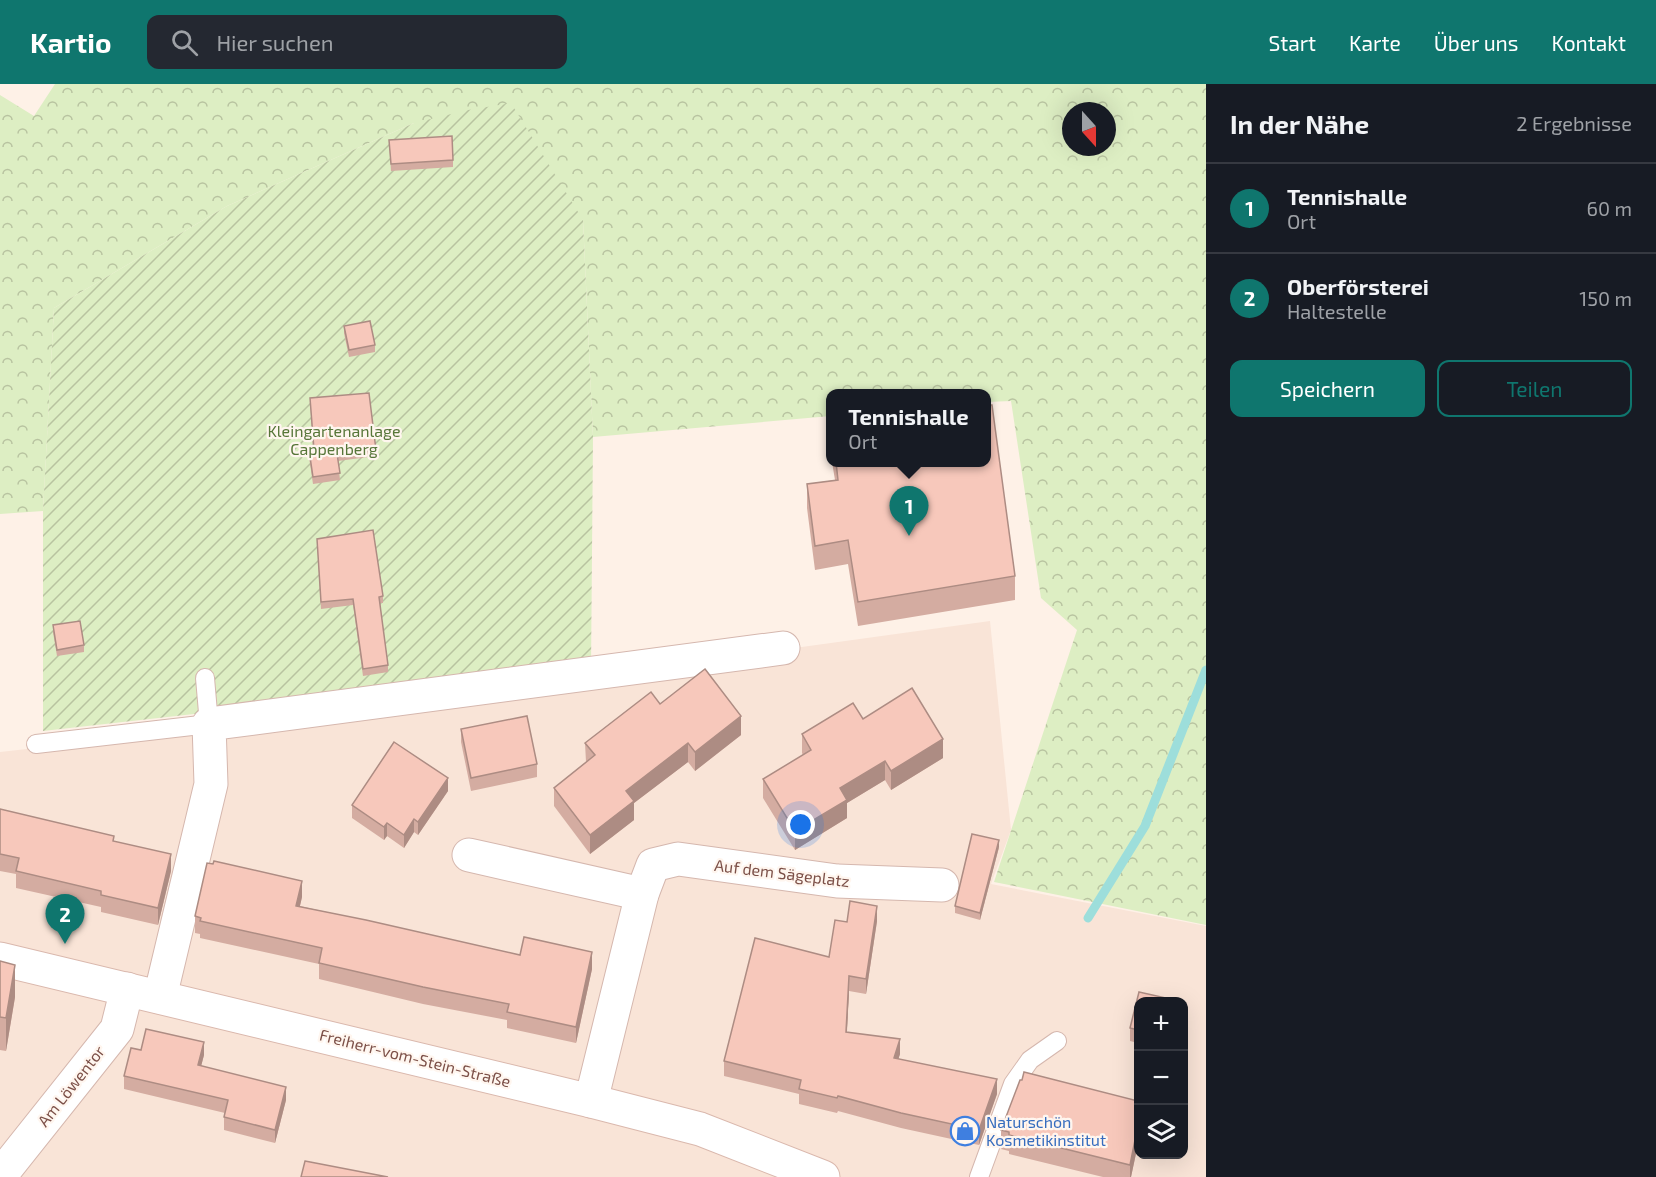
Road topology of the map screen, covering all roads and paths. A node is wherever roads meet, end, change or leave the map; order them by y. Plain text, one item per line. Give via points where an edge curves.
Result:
1 (783, 648) dead end
2 (205, 678) dead end
3 (209, 724) junction
4 (36, 744) dead end
5 (469, 855) dead end
6 (942, 885) dead end
7 (642, 894) junction
8 (0, 958) edge
9 (127, 989) junction
10 (160, 997) junction
11 (1056, 1041) dead end
12 (591, 1101) junction
13 (807, 1174) edge
14 (0, 1176) edge
15 (979, 1177) edge

1 - 3 street
2 - 3 lane
3 - 4 lane
3 - 10 street via 211,784
5 - 7 street
6 - 7 street, Auf dem Sägeplatz via 837,881 678,859 653,866
7 - 12 street, Auf dem Sägeplatz
8 - 9 street, Freiherr-vom-Stein-Straße
9 - 10 street, Freiherr-vom-Stein-Straße
9 - 14 street, Am Löwentor via 117,1029
10 - 12 street, Freiherr-vom-Stein-Straße
11 - 15 lane via 1030,1060 1013,1084
12 - 13 street, Freiherr-vom-Stein-Straße via 700,1129

